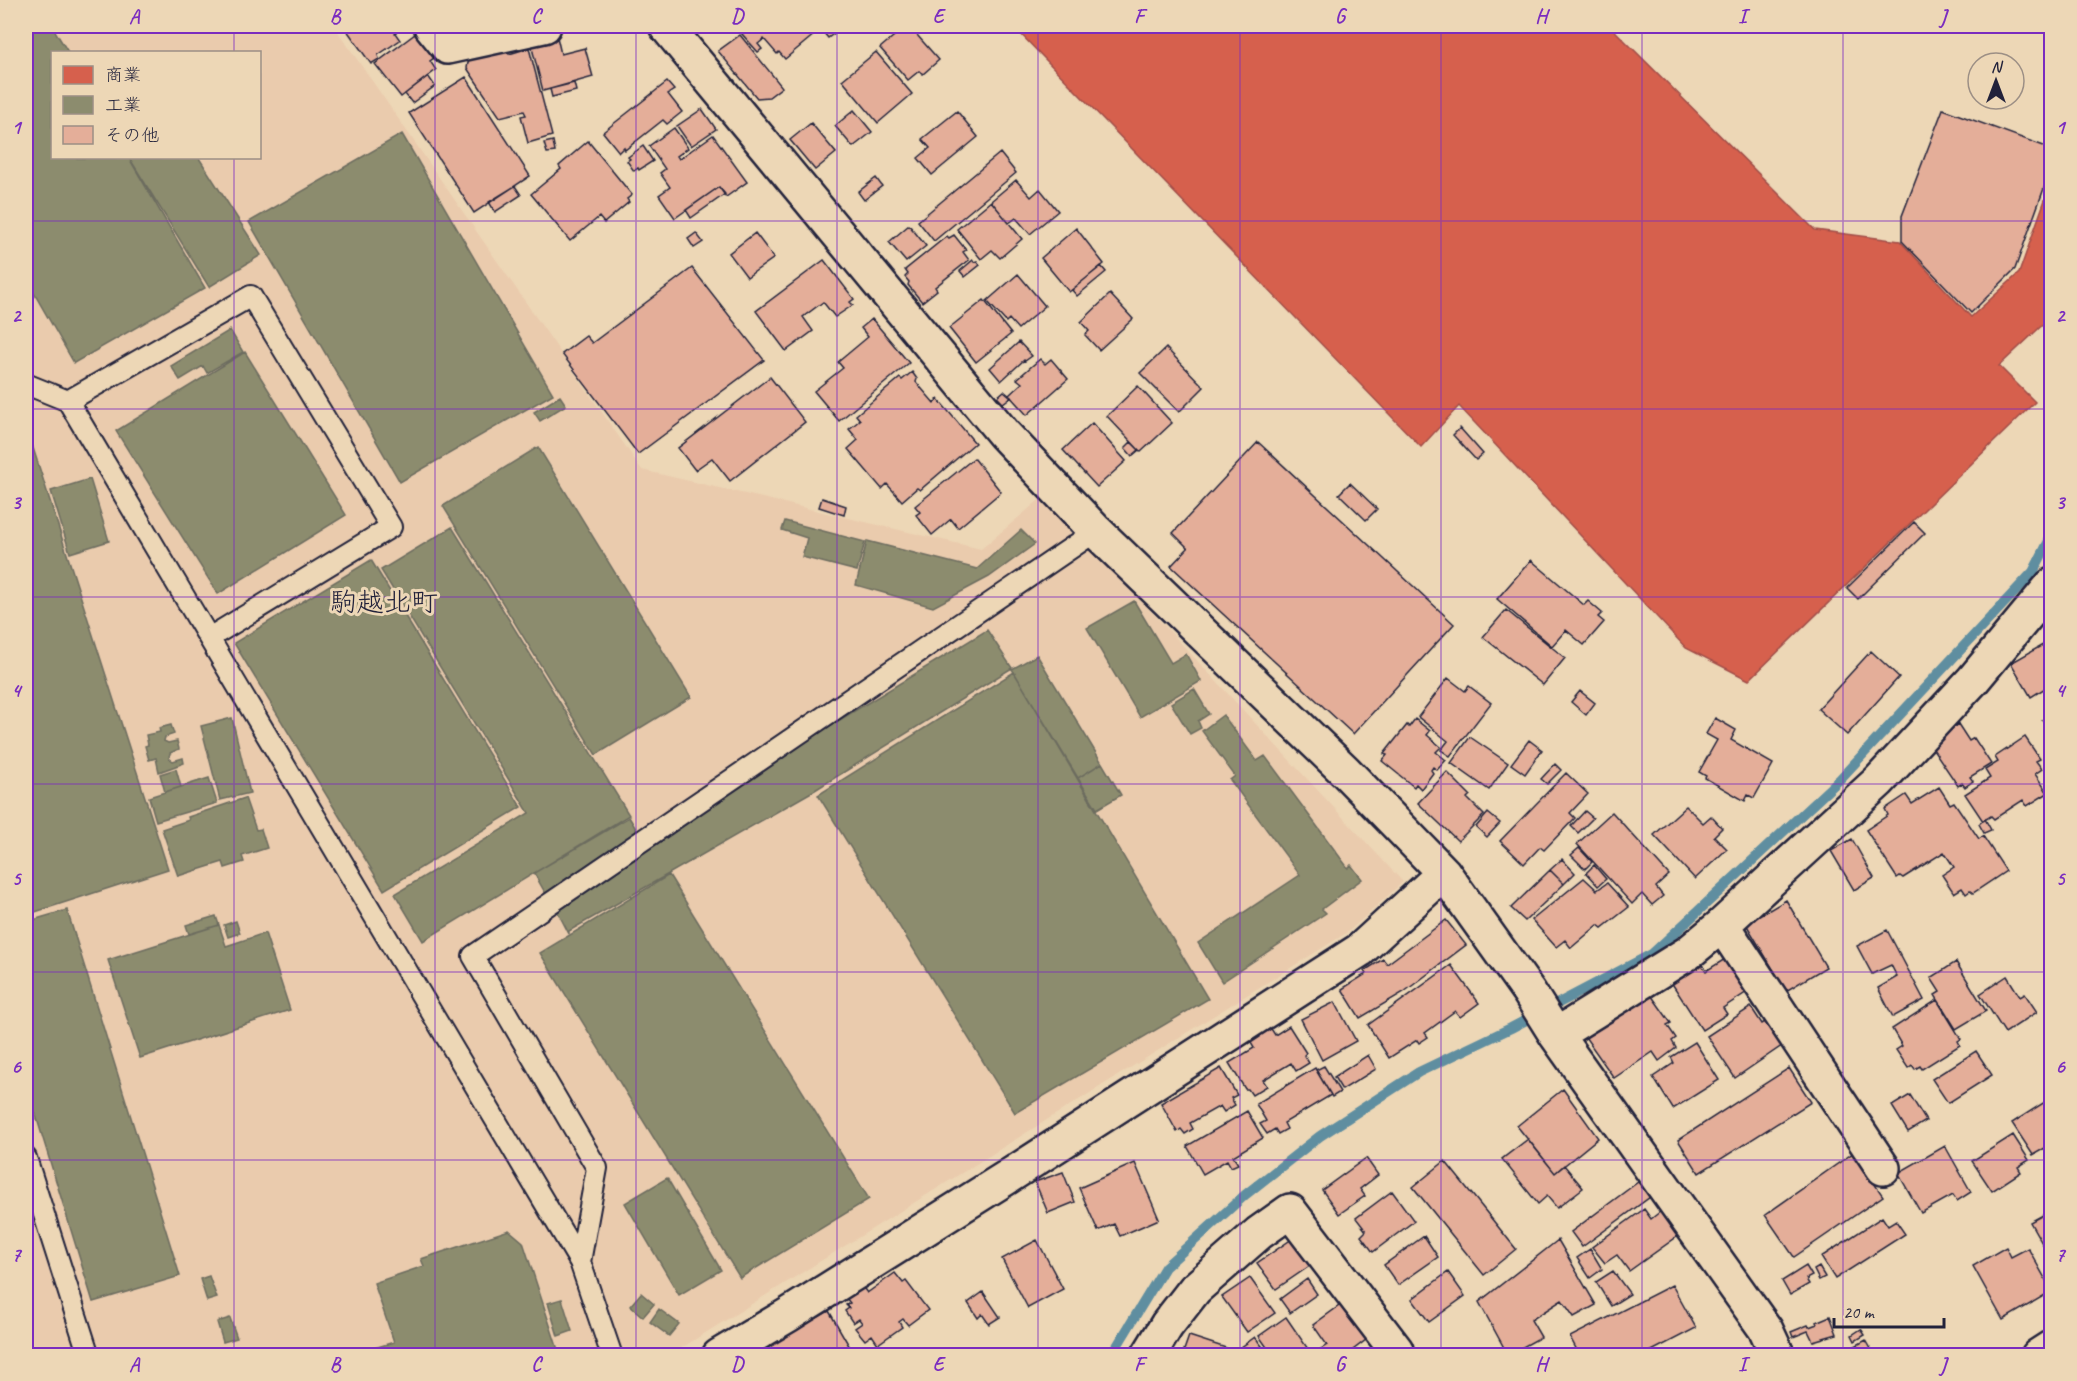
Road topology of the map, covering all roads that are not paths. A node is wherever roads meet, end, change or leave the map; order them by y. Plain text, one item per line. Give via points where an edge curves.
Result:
1 (431, 26) edge
2 (544, 26) edge
3 (666, 26) edge
4 (26, 384) edge
5 (68, 401) junction
6 (1096, 531) junction
7 (2048, 600) edge
8 (209, 638) junction
9 (1444, 873) junction
10 (1722, 925) junction
11 (1552, 1030) junction
12 (26, 1158) edge
13 (1883, 1168) dead end
14 (580, 1262) junction
15 (2052, 1347) edge
16 (89, 1356) edge
17 (612, 1356) edge
18 (719, 1356) edge
19 (1148, 1356) edge
20 (1390, 1356) edge
21 (1778, 1356) edge
22 (2038, 1356) edge

1 - 2 street via 448,47
3 - 6 street via 1004,434
4 - 5 lane
5 - 8 lane
5 - 8 lane via 251,296 391,527
6 - 9 street via 1346,772
6 - 14 lane via 473,956 597,1168
7 - 10 street via 1879,781
8 - 14 lane
9 - 11 street
9 - 18 street via 1360,950
10 - 11 street via 1688,952
10 - 13 street
11 - 21 street via 1766,1330
12 - 16 lane
14 - 17 lane
15 - 22 street
19 - 20 street via 1195,1289 1290,1211 1396,1350

